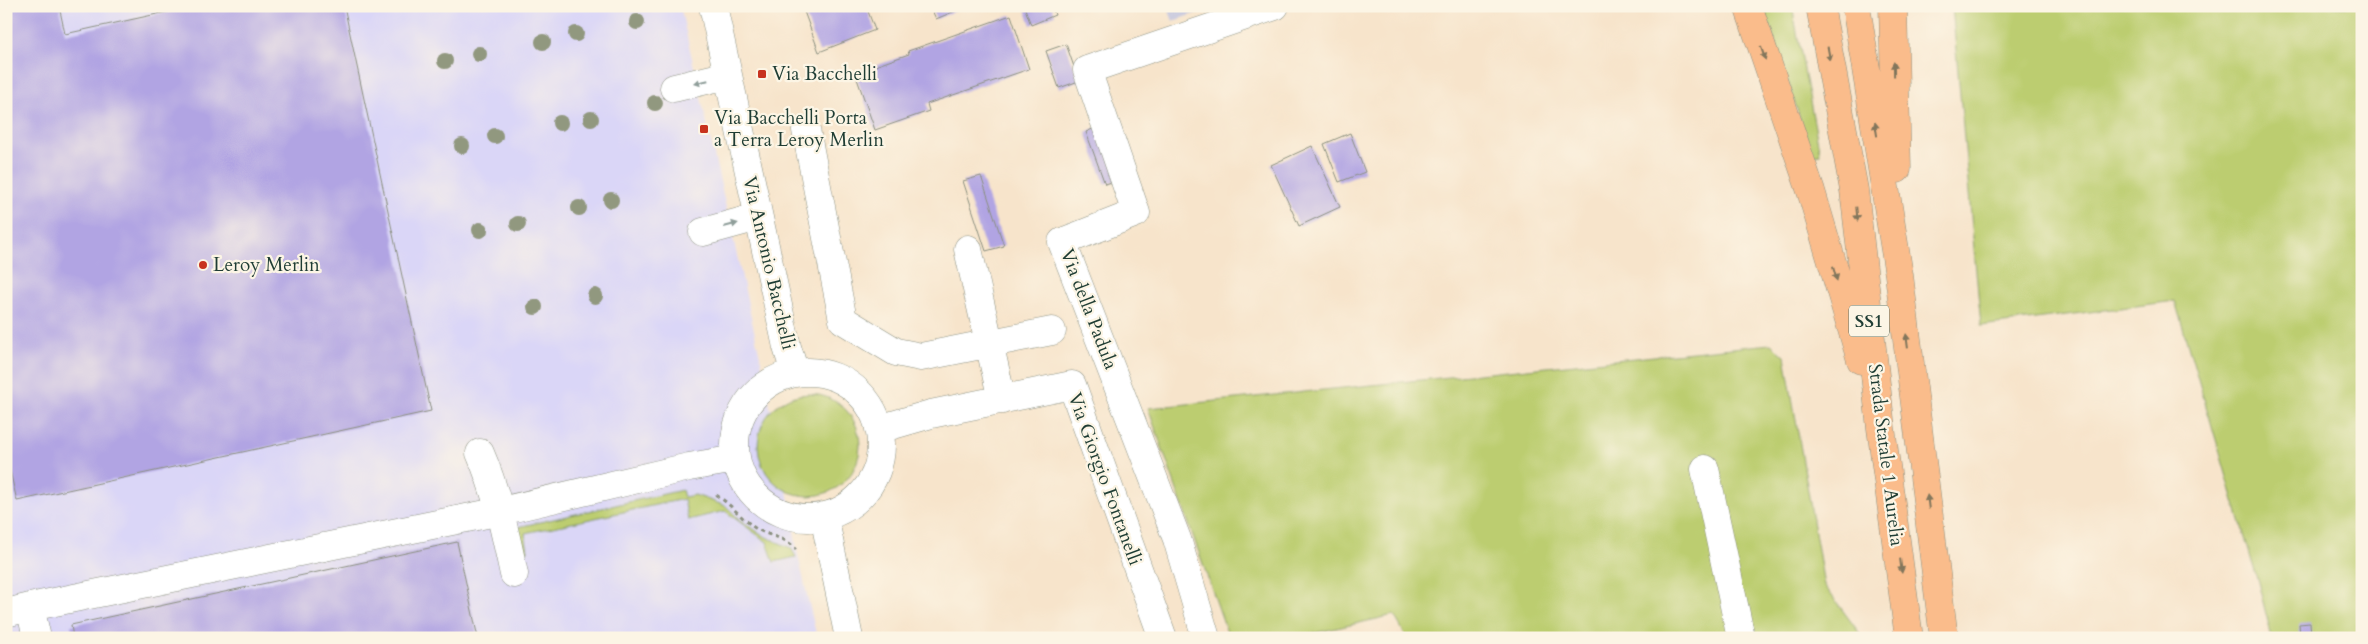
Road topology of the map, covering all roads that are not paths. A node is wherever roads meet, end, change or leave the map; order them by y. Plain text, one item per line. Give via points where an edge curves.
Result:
1 (713, 6) edge
2 (1275, 6) edge
3 (1748, 6) edge
4 (1820, 6) edge
5 (1856, 6) edge
6 (1893, 6) edge
7 (728, 75) junction
8 (674, 88) dead end
9 (806, 130) dead end
10 (758, 217) junction
11 (704, 232) dead end
12 (968, 249) dead end
13 (1899, 275) junction
14 (1052, 331) dead end
15 (990, 343) junction
16 (795, 373) junction
17 (1002, 400) junction
18 (1881, 428) junction
19 (879, 430) junction
20 (480, 453) dead end
21 (736, 460) junction
22 (1705, 469) dead end
23 (501, 511) junction
24 (824, 516) junction
25 (514, 574) dead end
26 (18, 610) edge
27 (37, 638) edge
28 (849, 638) edge
29 (1163, 638) edge
30 (1206, 638) edge
31 (1741, 638) edge
32 (1908, 638) edge
33 (1944, 638) edge

1 - 7 street, Via Antonio Bacchelli
2 - 30 street, Via della Padula via 1087,70 1136,213 1062,242 1177,539
3 -> 18 highway via 1811,191
4 -> 18 highway, Strada Statale 1 Aurelia / SS1 via 1854,190
13 -> 5 highway, Strada Statale 1 Aurelia / SS1
13 -> 6 highway
7 -> 8 street
7 - 10 street, Via Antonio Bacchelli
9 - 15 street via 844,320 896,352 921,357
11 -> 10 street
10 - 16 street, Via Antonio Bacchelli
12 - 15 street
33 -> 13 highway, Strada Statale 1 Aurelia / SS1
14 - 15 street
15 - 17 street
16 - 19 street via 814,372 832,376 854,387 870,406
16 - 21 street via 756,392 736,430
17 - 19 street, Via Giorgio Fontanelli via 931,414
17 - 29 street, Via Giorgio Fontanelli via 1072,385
18 -> 32 highway, Strada Statale 1 Aurelia / SS1
19 - 24 street via 880,454 866,489 848,506
20 - 23 street
21 - 23 street via 689,467
21 - 24 street via 747,485 767,505 792,516
22 - 31 street
23 - 25 street
23 - 26 street
24 - 28 street
26 - 27 street

